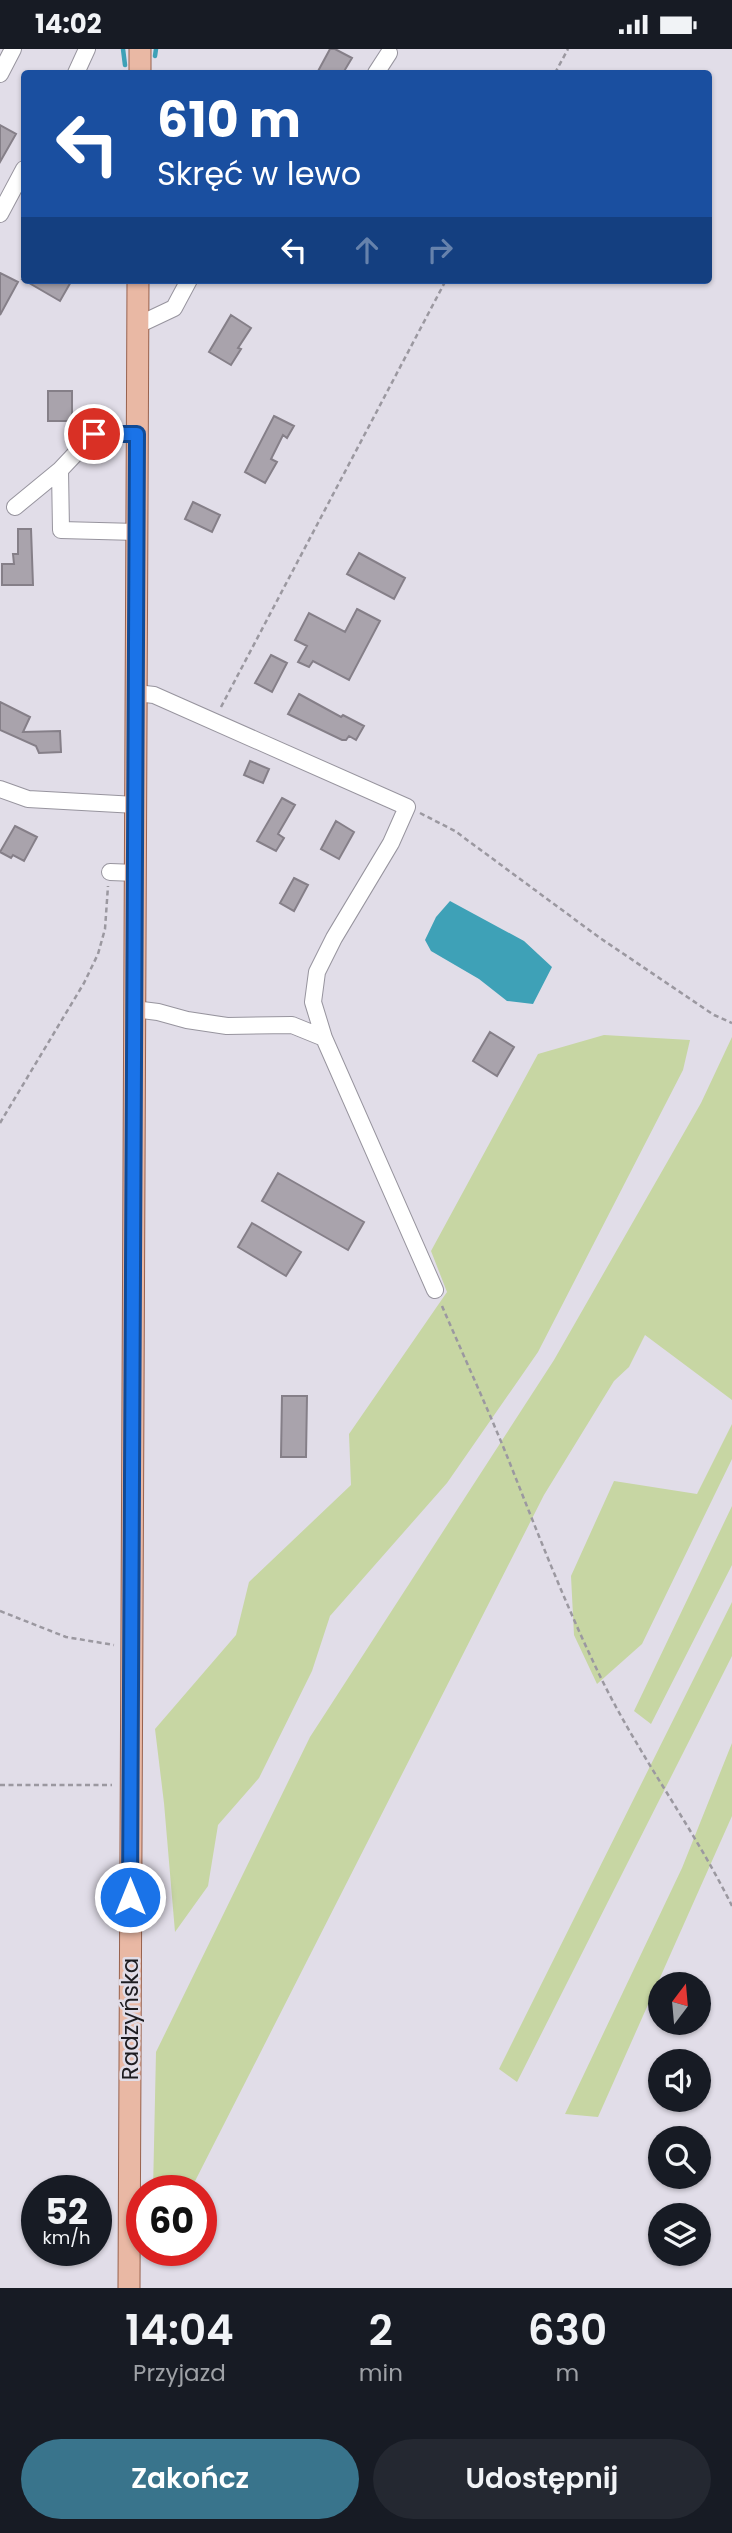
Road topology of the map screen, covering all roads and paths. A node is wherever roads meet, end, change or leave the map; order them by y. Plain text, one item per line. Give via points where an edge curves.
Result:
1 (13, 49) edge
2 (87, 49) edge
3 (140, 49) edge
4 (568, 49) edge
5 (389, 53) dead end
6 (77, 70) edge
7 (140, 70) edge
8 (378, 70) edge
9 (557, 70) edge
10 (0, 74) edge
11 (21, 175) edge
12 (0, 214) edge
13 (138, 284) edge
14 (187, 284) edge
15 (444, 284) edge
16 (138, 325) junction
17 (137, 434) junction
18 (60, 470) junction
19 (15, 507) dead end
20 (137, 532) junction
21 (136, 693) junction
22 (214, 723) junction
23 (0, 789) edge
24 (136, 805) junction
25 (407, 807) junction
26 (110, 872) joint
27 (136, 873) junction
28 (134, 1009) junction
29 (732, 1023) edge
30 (324, 1038) junction
31 (0, 1123) edge
32 (435, 1290) joint
33 (0, 1611) edge
34 (131, 1647) junction
35 (131, 1784) junction
36 (0, 1785) edge
37 (732, 1906) edge
38 (129, 2288) edge

1 - 10 street
2 - 6 street
3 - 7 main road
4 - 9 path
5 - 8 street
11 - 12 street
13 - 16 main road, Radzyńska
14 - 16 street via 174,308
15 - 22 path
16 - 17 main road, Radzyńska
17 - 18 street via 94,434
17 - 20 main road, Radzyńska
18 - 19 street
18 - 20 street via 61,530
20 - 21 main road, Radzyńska
21 - 22 street via 154,695
21 - 24 main road, Radzyńska
22 - 25 street
23 - 24 street via 28,799
24 - 27 main road, Radzyńska
25 - 29 path via 454,831 600,938
25 - 30 street via 317,972 313,1002
26 - 27 street
26 - 31 path via 98,954
27 - 28 main road, Radzyńska
28 - 30 street via 227,1025 292,1025
28 - 34 main road, Radzyńska
30 - 32 street
32 - 37 path via 601,1678
33 - 34 path via 66,1637
34 - 35 main road, Radzyńska
35 - 36 path
35 - 38 main road, Radzyńska

